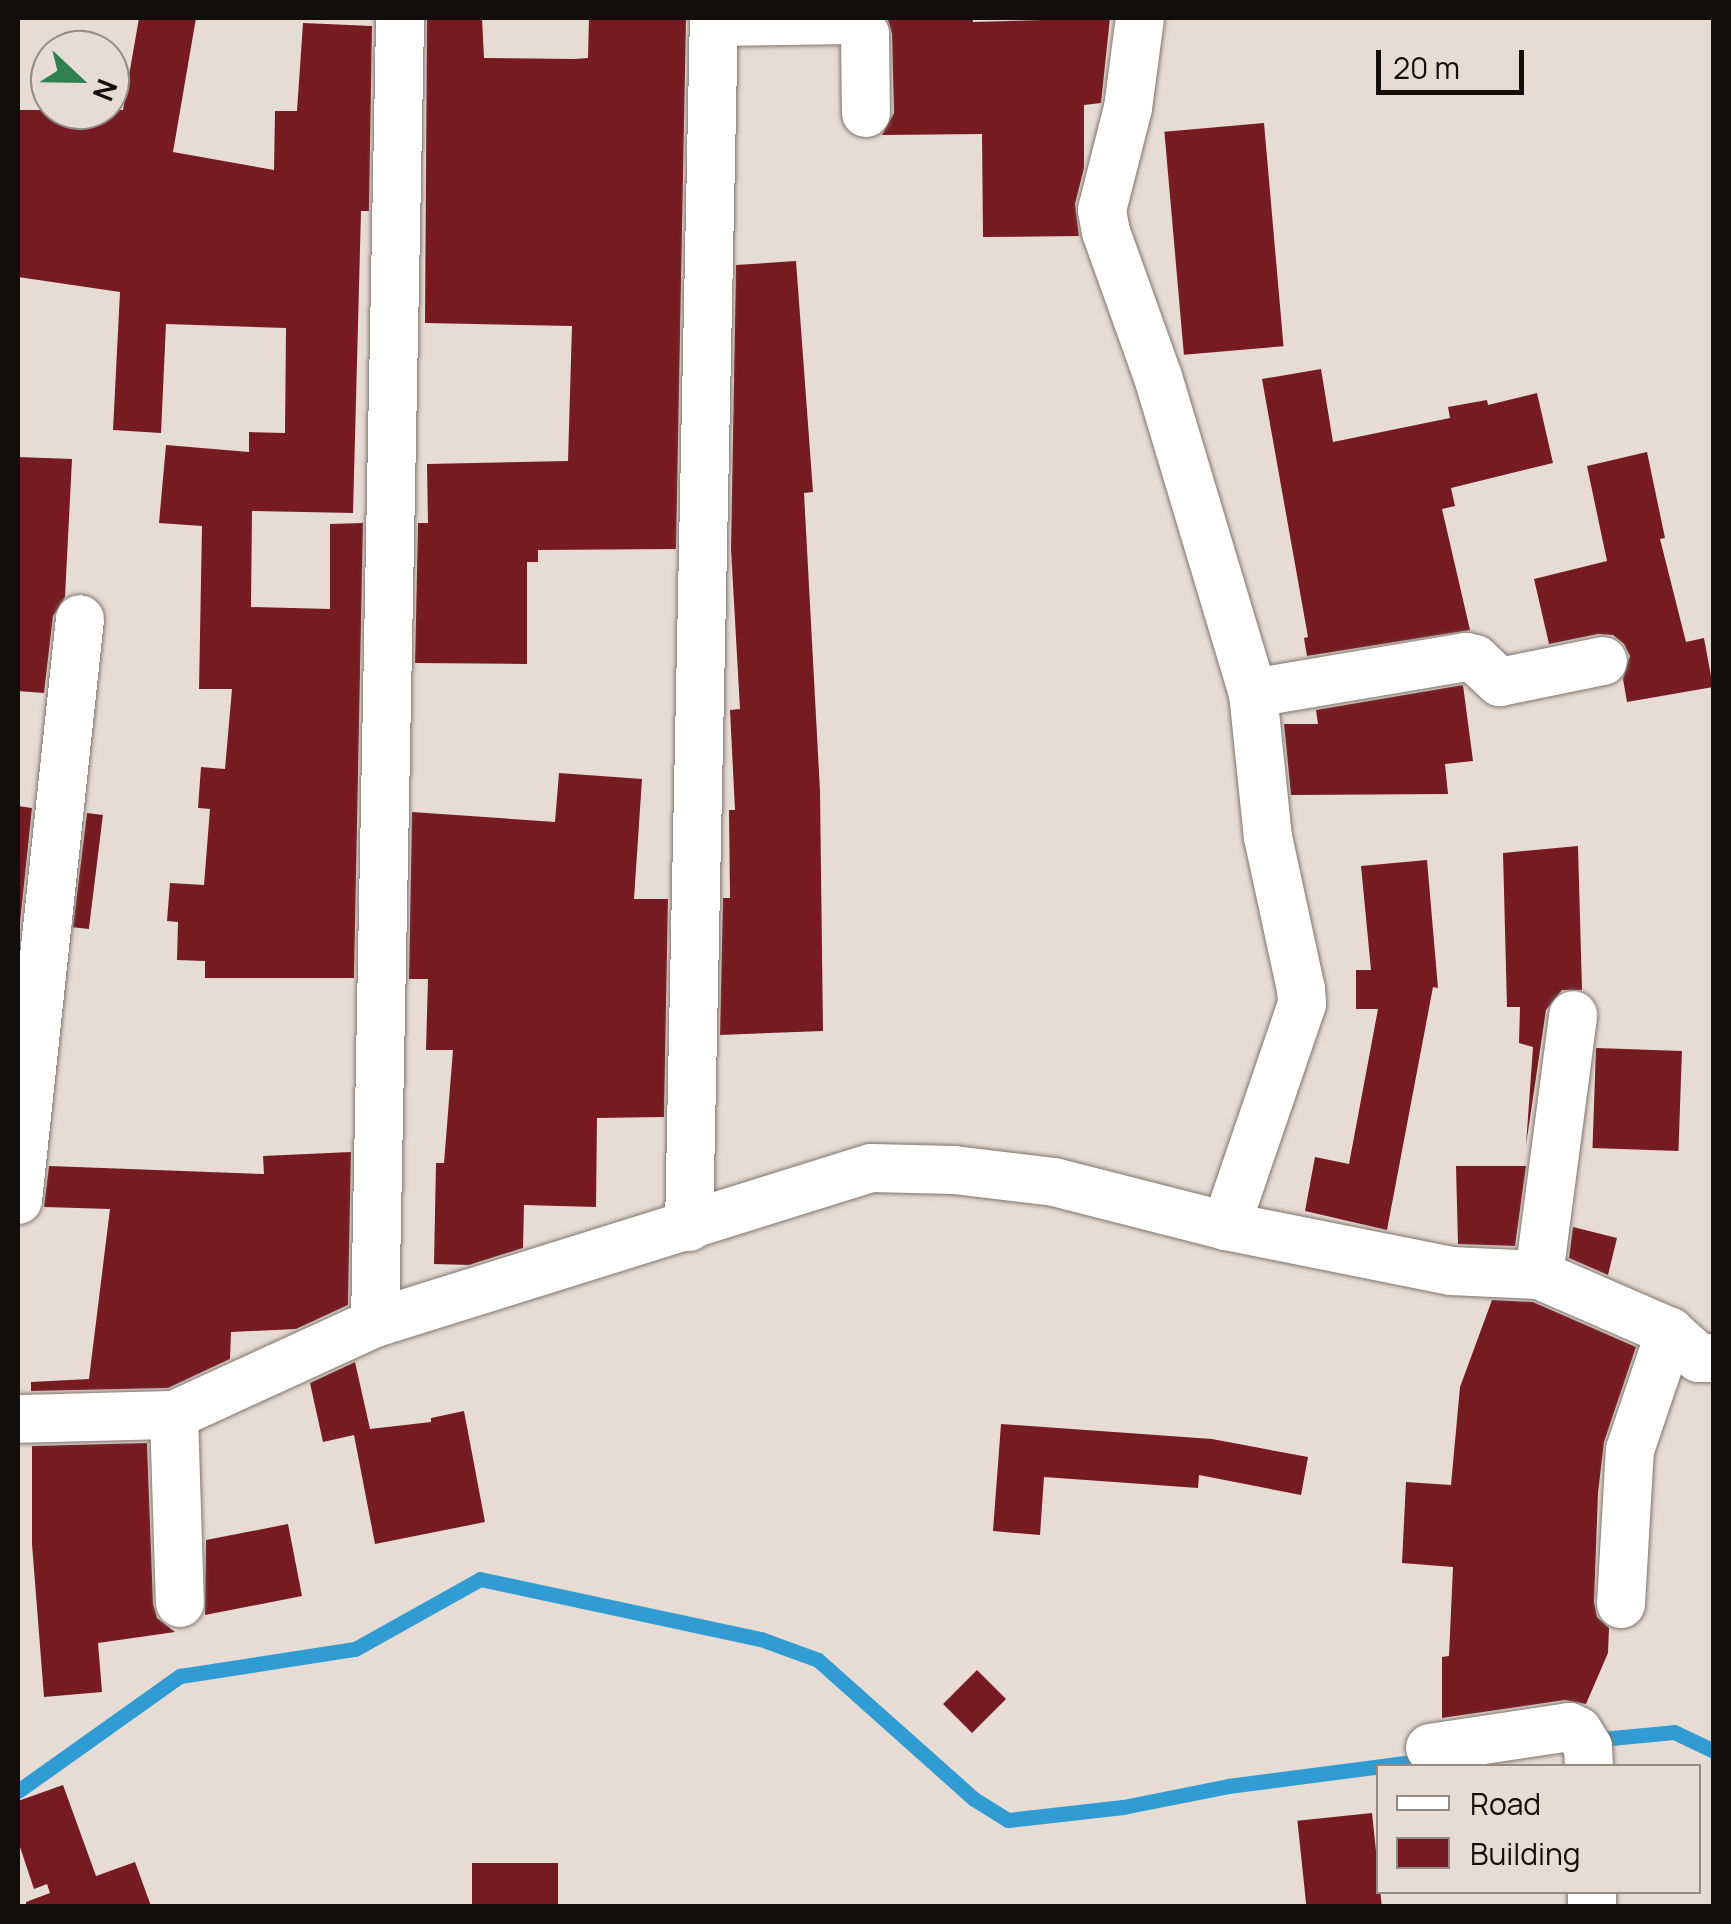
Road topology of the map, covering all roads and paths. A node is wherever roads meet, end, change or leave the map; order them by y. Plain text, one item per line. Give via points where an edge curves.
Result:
1 (400, 18) edge
2 (1140, 18) edge
3 (714, 20) edge
4 (866, 112) dead end
5 (80, 619) dead end
6 (1602, 661) dead end
7 (1254, 693) junction
8 (1573, 1015) dead end
9 (18, 1200) edge
10 (1226, 1226) junction
11 (690, 1227) junction
12 (1539, 1275) junction
13 (375, 1323) junction
14 (1670, 1332) junction
15 (1714, 1358) edge
16 (174, 1415) junction
17 (18, 1419) edge
18 (180, 1604) dead end
19 (1620, 1604) dead end
20 (1430, 1748) dead end
21 (1589, 1764) edge

1 - 13 street
2 - 7 street via 1128,108 1102,210
3 - 4 street via 855,20 865,34
3 - 11 street
5 - 9 street
6 - 7 street via 1500,682 1466,657
7 - 10 street via 1268,837 1302,1004
8 - 12 street
10 - 11 street via 1054,1182 871,1168
10 - 12 street via 1452,1271
11 - 13 street
12 - 14 street
13 - 16 street
14 - 15 street via 1699,1358
14 - 19 street via 1630,1450
16 - 17 street
16 - 18 street
20 - 21 street via 1569,1727 1588,1746

